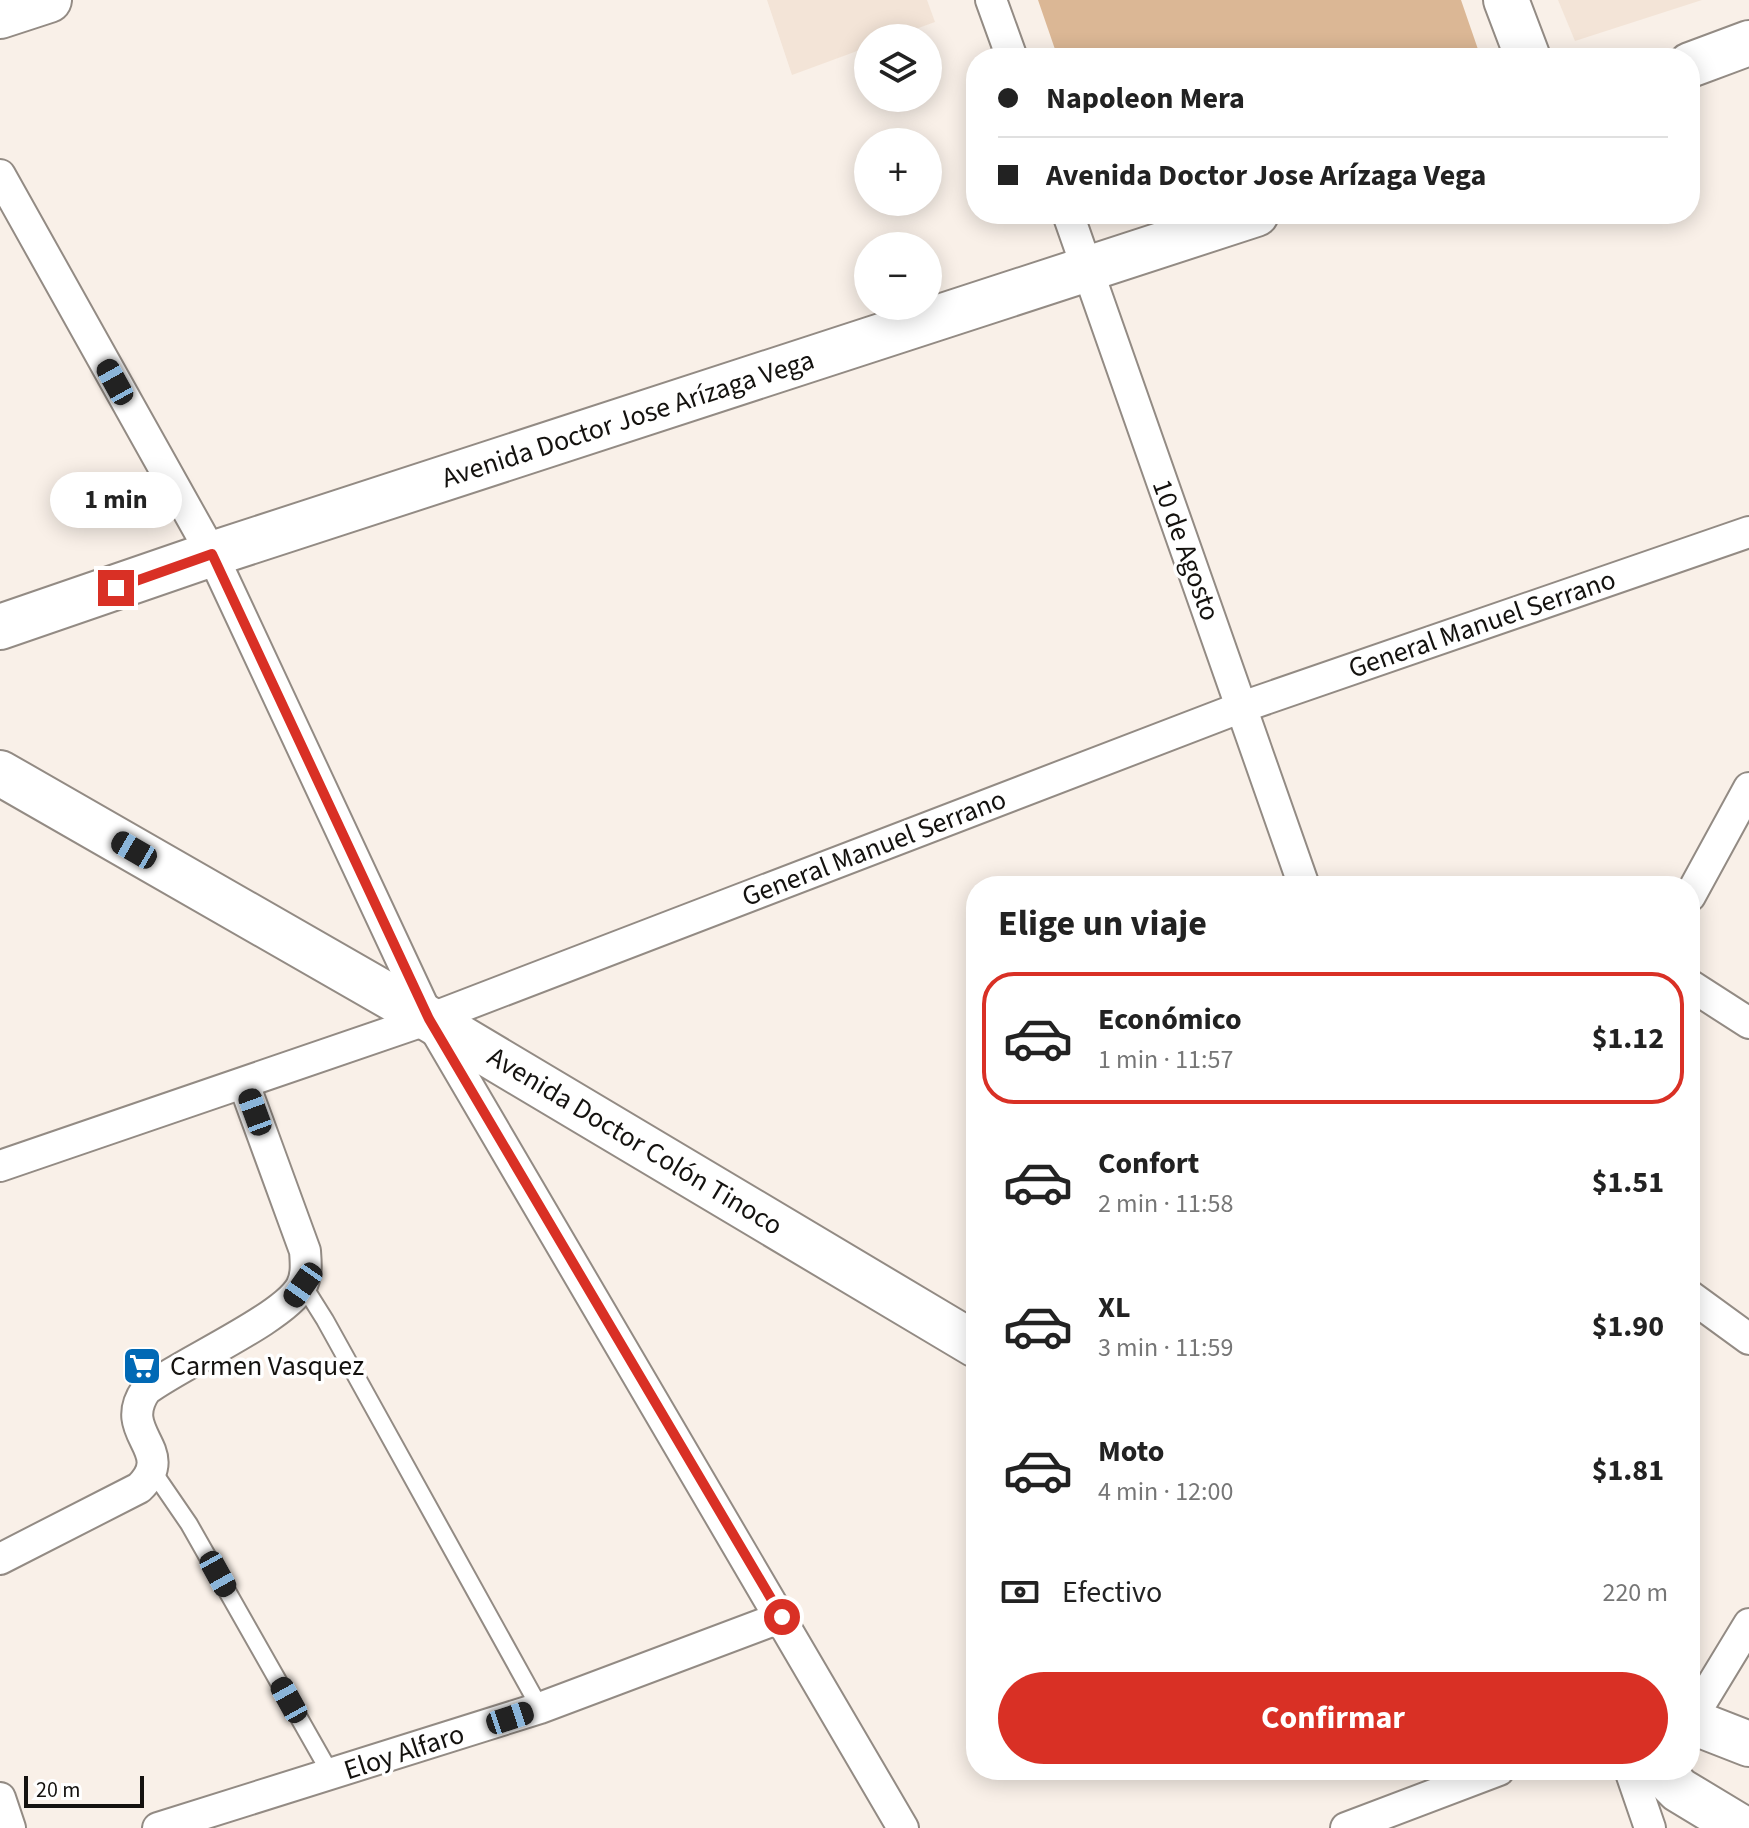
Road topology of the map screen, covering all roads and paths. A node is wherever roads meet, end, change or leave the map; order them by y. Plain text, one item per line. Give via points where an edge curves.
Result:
1 (49, 0) edge
2 (991, 0) edge
3 (1506, 0) edge
4 (0, 16) edge
5 (1749, 44) edge
6 (1008, 48) edge
7 (1524, 48) edge
8 (1700, 61) edge
9 (0, 175) edge
10 (1071, 224) edge
11 (1226, 224) edge
12 (1087, 271) junction
13 (1749, 532) edge
14 (212, 554) junction
15 (0, 627) edge
16 (1242, 707) junction
17 (0, 773) edge
18 (1749, 788) edge
19 (1301, 876) edge
20 (1700, 878) edge
21 (1700, 991) edge
22 (429, 1019) junction
23 (1749, 1023) edge
24 (244, 1084) junction
25 (0, 1166) edge
26 (303, 1285) junction
27 (1700, 1303) edge
28 (966, 1339) edge
29 (1749, 1339) edge
30 (152, 1470) junction
31 (0, 1559) edge
32 (782, 1617) junction
33 (1749, 1624) edge
34 (1700, 1705) edge
35 (540, 1708) junction
36 (1700, 1725) edge
37 (1749, 1744) edge
38 (332, 1776) junction
39 (1473, 1780) edge
40 (1633, 1780) edge
41 (1669, 1780) edge
42 (0, 1798) edge
43 (10, 1828) edge
44 (158, 1828) edge
45 (903, 1828) edge
46 (1346, 1828) edge
47 (1650, 1828) edge
48 (1742, 1828) edge

1 - 4 main road
2 - 6 street
3 - 7 main road
5 - 8 main road
9 - 14 street
10 - 12 street, 10 de Agosto
11 - 12 main road, Avenida Doctor Jose Arízaga Vega
12 - 14 main road, Avenida Doctor Jose Arízaga Vega
12 - 16 street, 10 de Agosto
13 - 16 street, General Manuel Serrano
14 - 15 main road, Avenida Doctor Jose Arízaga Vega
14 - 22 street
16 - 19 street, 10 de Agosto
16 - 22 street, General Manuel Serrano
17 - 22 main road, Avenida Doctor Colón Tinoco
18 - 20 street
21 - 23 street
22 - 24 street, General Manuel Serrano
22 - 28 main road, Avenida Doctor Colón Tinoco
22 - 32 street
24 - 25 street, General Manuel Serrano
24 - 26 street via 305,1251
26 - 30 street via 282,1308 146,1390 135,1420 151,1449
26 - 35 lane
27 - 29 street
30 - 31 street via 139,1488
30 - 38 lane via 189,1524
32 - 35 street, Eloy Alfaro
32 - 45 street
33 - 34 street
35 - 38 street, Eloy Alfaro
36 - 37 main road
38 - 44 street, Eloy Alfaro
39 - 46 street
40 - 47 street
41 - 48 main road
42 - 43 street

